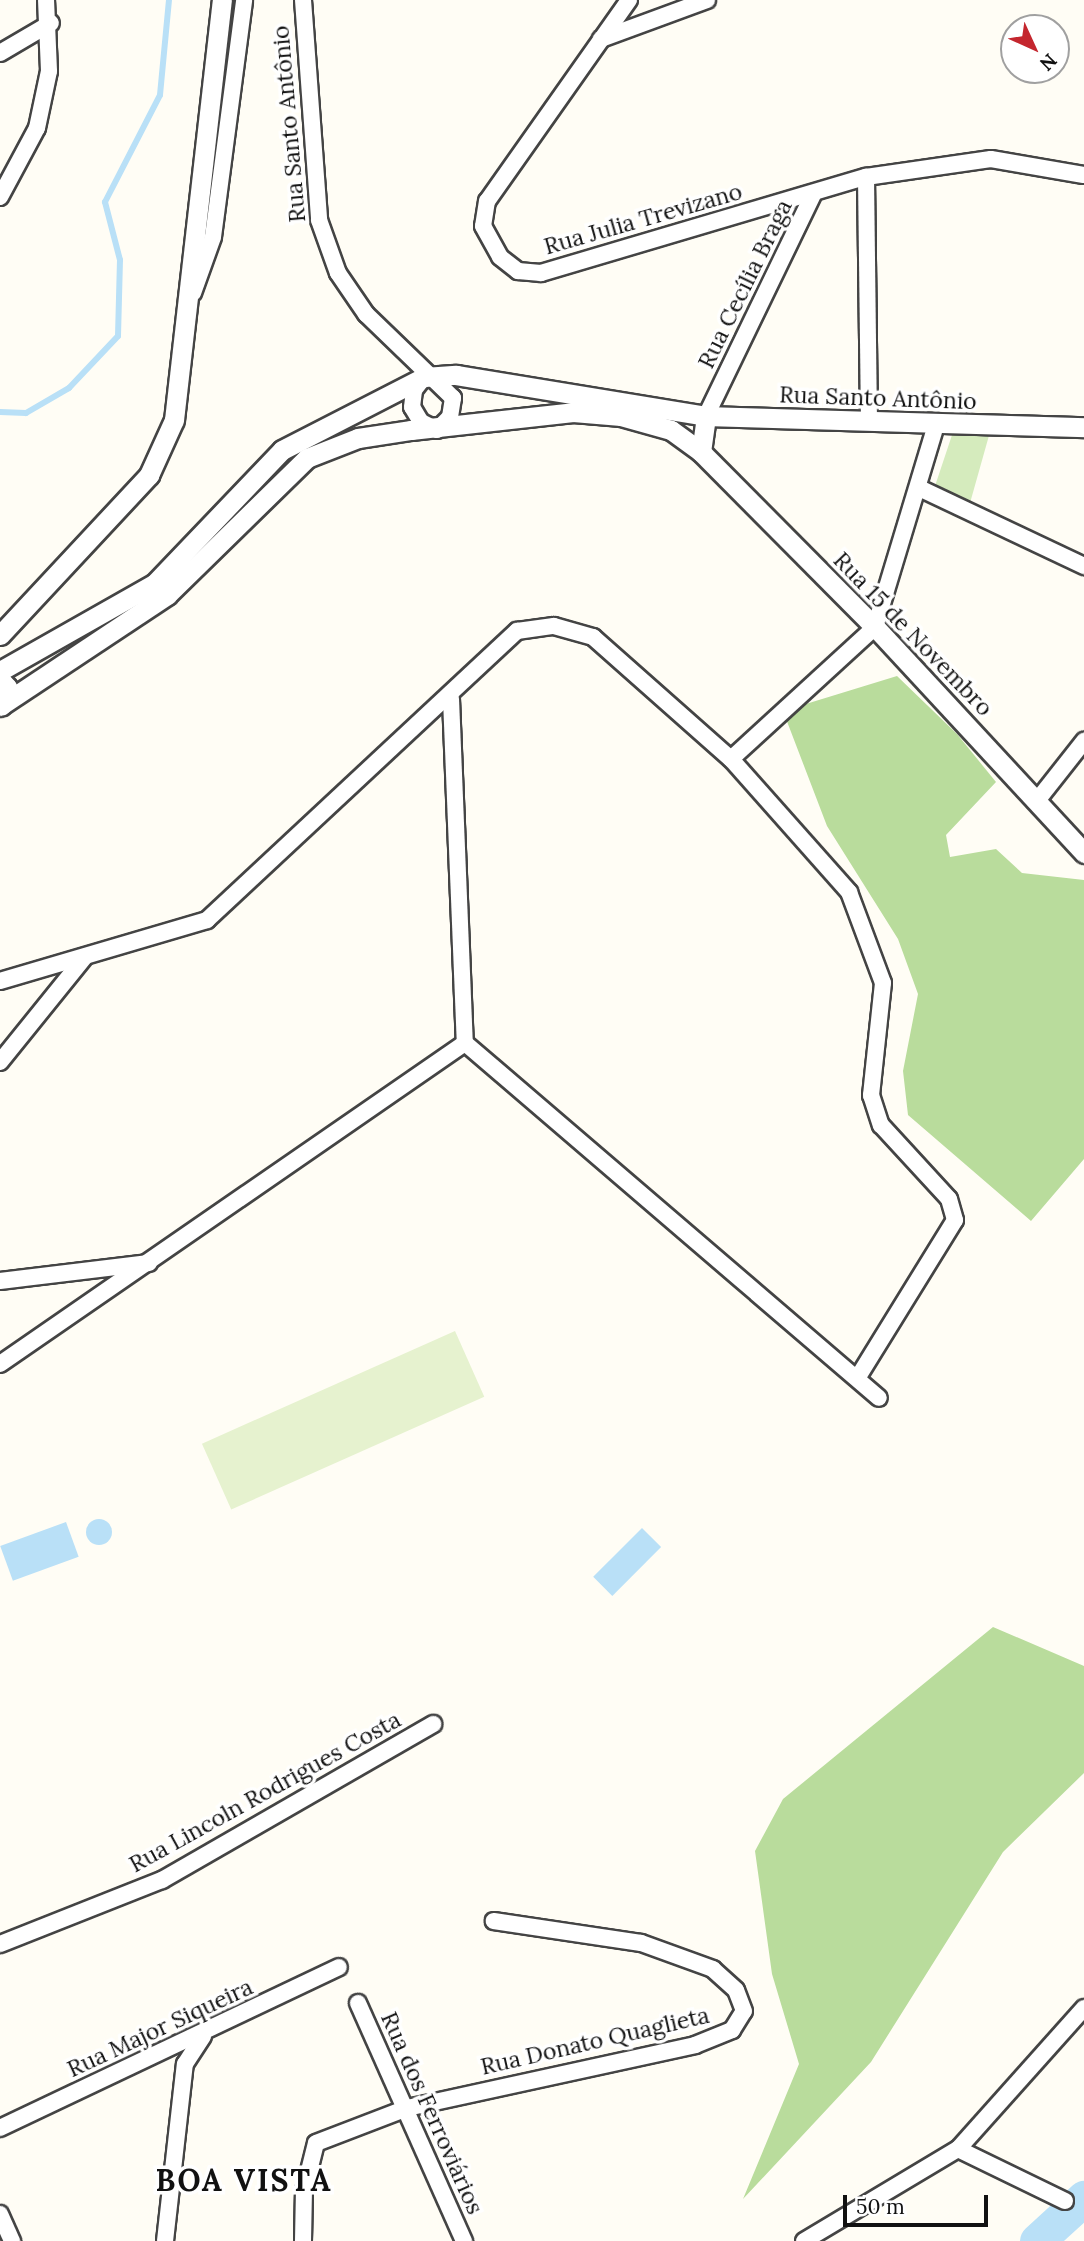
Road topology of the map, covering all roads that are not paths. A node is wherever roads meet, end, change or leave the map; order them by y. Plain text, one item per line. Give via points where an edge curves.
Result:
1 (46, 0) edge
2 (222, 0) edge
3 (244, 0) edge
4 (303, 0) edge
5 (629, 0) edge
6 (707, 0) edge
7 (51, 23) junction
8 (601, 39) junction
9 (0, 53) edge
10 (1084, 175) edge
11 (866, 177) junction
12 (814, 192) junction
13 (0, 197) edge
14 (188, 307) junction
15 (424, 377) junction
16 (706, 416) junction
17 (869, 422) junction
18 (936, 425) junction
19 (1084, 427) edge
20 (437, 430) junction
21 (701, 452) junction
22 (919, 488) junction
23 (1084, 566) edge
24 (875, 627) junction
25 (0, 635) edge
26 (0, 671) edge
27 (0, 677) edge
28 (451, 699) junction
29 (3, 706) edge
30 (1084, 741) edge
31 (731, 759) junction
32 (1036, 802) junction
33 (1084, 853) edge
34 (84, 958) junction
35 (0, 981) edge
36 (465, 1043) junction
37 (0, 1062) edge
38 (151, 1262) junction
39 (0, 1281) edge
40 (0, 1364) edge
41 (858, 1377) junction
42 (879, 1398) dead end
43 (433, 1724) dead end
44 (494, 1921) dead end
45 (0, 1944) edge
46 (339, 1966) dead end
47 (358, 2003) dead end
48 (1084, 2008) edge
49 (203, 2036) junction
50 (407, 2108) junction
51 (0, 2128) edge
52 (958, 2149) junction
53 (1065, 2201) dead end
54 (0, 2214) edge
55 (12, 2241) edge
56 (165, 2241) edge
57 (303, 2241) edge
58 (464, 2241) edge
59 (804, 2241) edge

1 - 7 street
2 - 14 street
3 - 14 street via 213,237
4 - 15 street, Rua Santo Antônio via 319,220 338,273 359,304
5 - 8 street, Rua Julia Trevizano
6 - 8 street
7 - 9 street
7 - 13 street via 37,128
8 - 12 street, Rua Julia Trevizano via 487,201 483,226 500,257 518,271 541,274
10 - 11 street, Rua Cecília Braga via 991,159
11 - 12 street, Rua Cecília Braga
11 - 17 street
12 - 16 street, Rua Cecília Braga
14 - 25 street via 174,420 149,475
15 - 16 street, Rua Santo Antônio via 456,375
15 - 20 street via 414,390 412,407 421,422
15 - 20 street via 443,382 453,398 450,417
15 - 26 street via 282,450 153,584
16 - 17 street, Rua Santo Antônio
16 - 21 street
17 - 18 street, Rua Santo Antônio
18 - 19 street, Rua Santo Antônio
18 - 22 street
20 - 21 street, Rua 15 de Novembro via 573,412 609,415 671,430
20 - 29 street, Rua 15 de Novembro via 358,438 307,458 167,595
21 - 24 street, Rua 15 de Novembro
22 - 23 street
22 - 24 street
24 - 31 street
24 - 32 street, Rua 15 de Novembro
27 - 29 street via 9,687
28 - 31 street via 517,631 554,625 593,637 638,671
28 - 34 street via 227,907 207,920
28 - 36 street
30 - 32 street
31 - 41 street via 849,892 883,983 871,1095 881,1125 949,1199 956,1220
32 - 33 street, Rua 15 de Novembro
34 - 35 street
34 - 37 street
36 - 38 street
36 - 41 street
38 - 39 street
38 - 40 street
41 - 42 street
43 - 45 street, Rua Lincoln Rodrigues Costa via 162,1880
44 - 50 street, Rua Donato Quaglieta via 572,1928 713,1969 736,1990 744,2011 732,2030 695,2045
46 - 49 street, Rua Major Siqueira
47 - 50 street, Rua dos Ferroviários
48 - 52 street
49 - 51 street, Rua Major Siqueira
49 - 56 street via 185,2064
50 - 57 street, Rua Donato Quaglieta via 316,2143 304,2191
50 - 58 street, Rua dos Ferroviários
52 - 53 street
52 - 59 street
54 - 55 street

